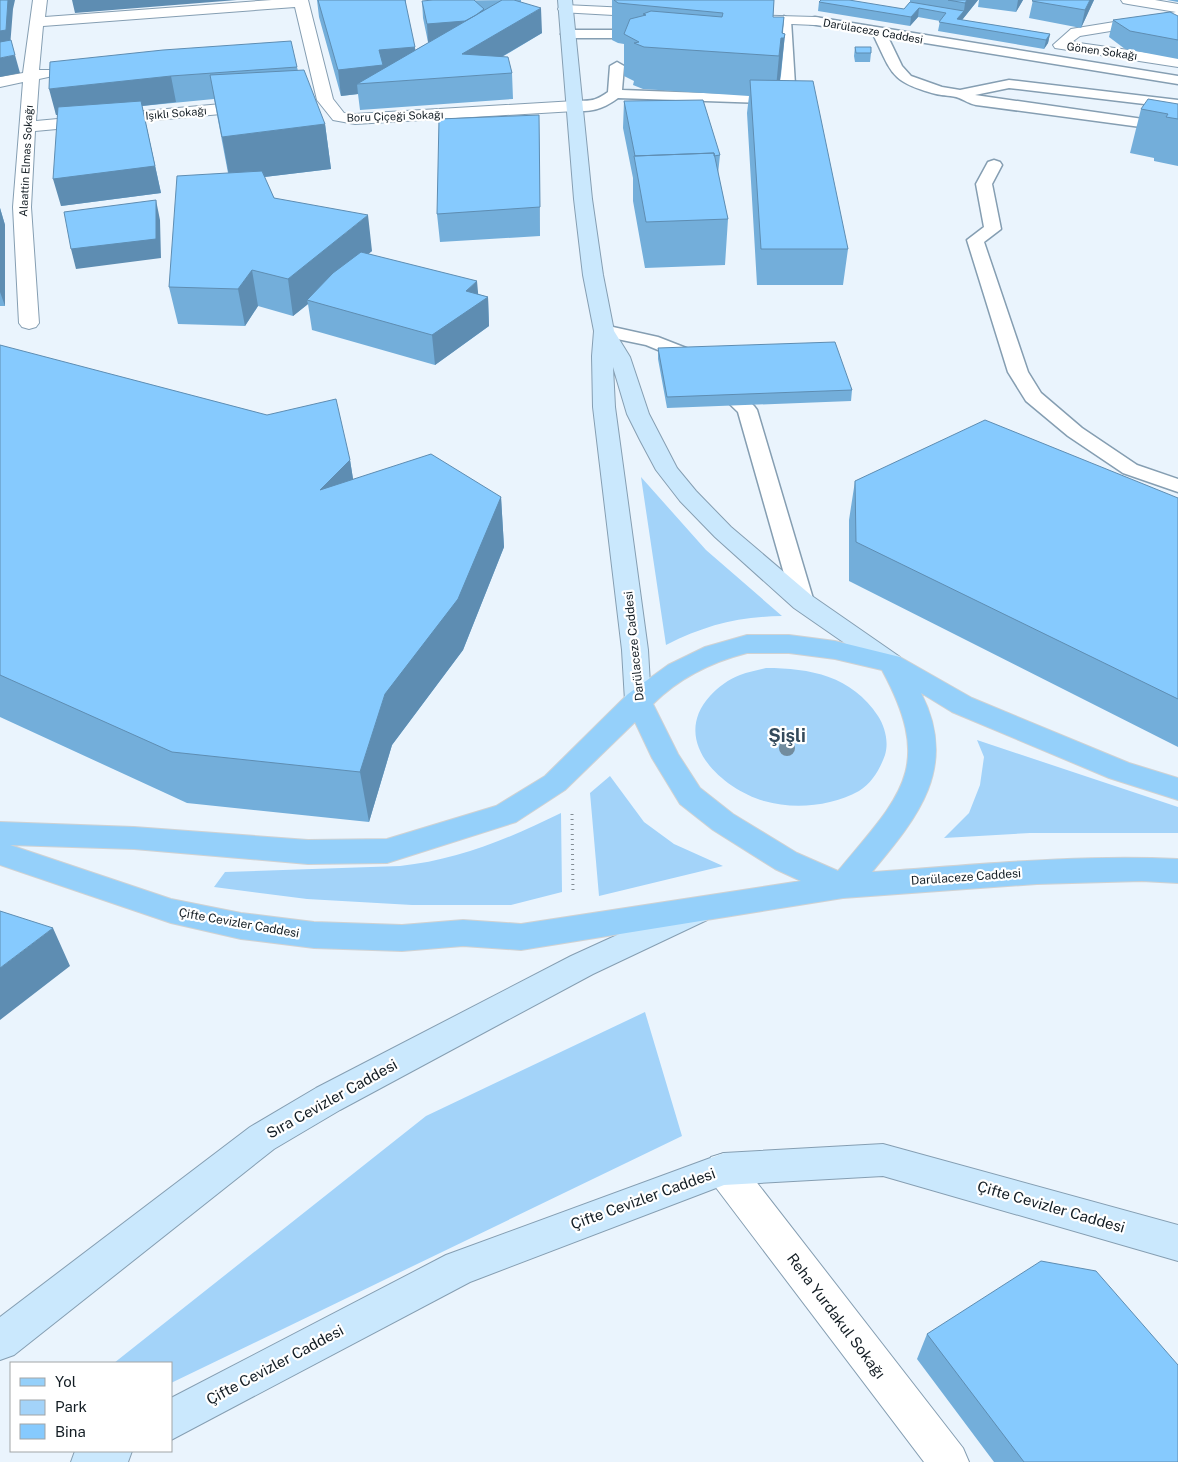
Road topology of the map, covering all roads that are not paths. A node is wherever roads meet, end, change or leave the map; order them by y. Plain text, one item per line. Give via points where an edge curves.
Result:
1 (40, 0) edge
2 (1118, 0) edge
3 (1128, 0) edge
4 (301, 1) edge
5 (565, 4) edge
6 (748, 6) edge
7 (1178, 8) edge
8 (642, 13) junction
9 (662, 14) edge
10 (1178, 16) edge
11 (784, 20) junction
12 (815, 21) joint
13 (37, 22) junction
14 (1117, 26) junction
15 (878, 30) junction
16 (568, 34) junction
17 (626, 34) junction
18 (643, 35) edge
19 (33, 47) junction
20 (313, 48) junction
21 (293, 49) edge
22 (17, 50) dead end
23 (1178, 62) edge
24 (60, 72) edge
25 (31, 75) junction
26 (1178, 80) edge
27 (0, 82) edge
28 (615, 94) junction
29 (960, 94) junction
30 (326, 100) junction
31 (306, 102) edge
32 (1178, 104) edge
33 (267, 105) edge
34 (575, 106) junction
35 (27, 127) junction
36 (1178, 128) edge
37 (994, 165) dead end
38 (29, 323) dead end
39 (604, 331) junction
40 (1178, 486) edge
41 (803, 602) junction
42 (891, 663) junction
43 (638, 702) junction
44 (1178, 790) edge
45 (0, 833) edge
46 (0, 853) edge
47 (1178, 871) edge
48 (843, 886) junction
49 (697, 910) junction
50 (724, 1169) junction
51 (1178, 1243) edge
52 (0, 1341) edge
53 (172, 1419) edge
54 (110, 1452) edge
55 (91, 1462) edge
56 (948, 1462) edge

1 - 13 street, Alaattin Elmas Sokağı
2 - 14 street
3 - 7 street
4 - 13 street
4 - 20 street, Boru Çiçeği Sokağı
5 - 8 street, Darülaceze Caddesi
5 - 16 main road, Darülaceze Caddesi
6 - 11 street, Darülaceze Caddesi via 733,19
8 - 9 street, Darülaceze Caddesi
8 - 17 lane
10 - 14 street, Gönen Sokağı
11 - 12 street, Darülaceze Caddesi
11 - 28 lane via 789,101
12 - 15 lane, Darülaceze Caddesi
13 - 19 street, Alaattin Elmas Sokağı
14 - 23 street, Gönen Sokağı via 1076,32 1060,45
15 - 26 lane, Darülaceze Caddesi via 957,46
15 - 29 lane via 896,68 906,79
16 - 17 lane
16 - 34 main road, Darülaceze Caddesi
17 - 18 lane
17 - 28 lane
19 - 22 street
19 - 25 street, Alaattin Elmas Sokağı
20 - 21 street
20 - 30 street, Boru Çiçeği Sokağı
24 - 25 street
25 - 27 street
25 - 35 street, Alaattin Elmas Sokağı
28 - 34 lane via 600,105
29 - 32 lane via 1010,84
29 - 36 lane via 976,101
30 - 31 street
30 - 34 street, Boru Çiçeği Sokağı via 340,118 355,120
33 - 35 street, Işıklı Sokağı
34 - 39 main road, Darülaceze Caddesi via 583,199
35 - 38 street, Alaattin Elmas Sokağı via 14,208
37 - 40 lane via 984,184 993,229 974,240 1018,372 1033,397 1075,432 1130,469
39 - 41 main road, Darülaceze Caddesi via 620,357 638,414 667,470 723,532
39 - 41 lane via 651,341 692,357 747,410
39 - 43 main road, Darülaceze Caddesi via 604,407 635,650
41 - 42 main road, Darülaceze Caddesi
42 - 43 main road via 826,648 747,644 714,653 677,671
42 - 44 main road, Darülaceze Caddesi via 962,705 1119,771
42 - 48 main road via 912,702 920,731 922,762 917,786 900,815
43 - 45 main road via 555,783 506,814 387,851 308,852 134,838
43 - 48 main road, Darülaceze Caddesi via 666,758 690,796 723,822 786,861
46 - 49 main road, Çifte Cevizler Caddesi via 171,910 242,926 314,936 402,938 463,933 521,937
47 - 48 main road, Darülaceze Caddesi via 1037,872
48 - 49 main road, Çifte Cevizler Caddesi
49 - 52 main road, Sıra Cevizler Caddesi via 582,965 328,1099 262,1138
50 - 51 main road, Çifte Cevizler Caddesi via 884,1160
50 - 53 main road, Çifte Cevizler Caddesi via 459,1268
50 - 56 street, Reha Yurdakul Sokağı
54 - 55 main road

